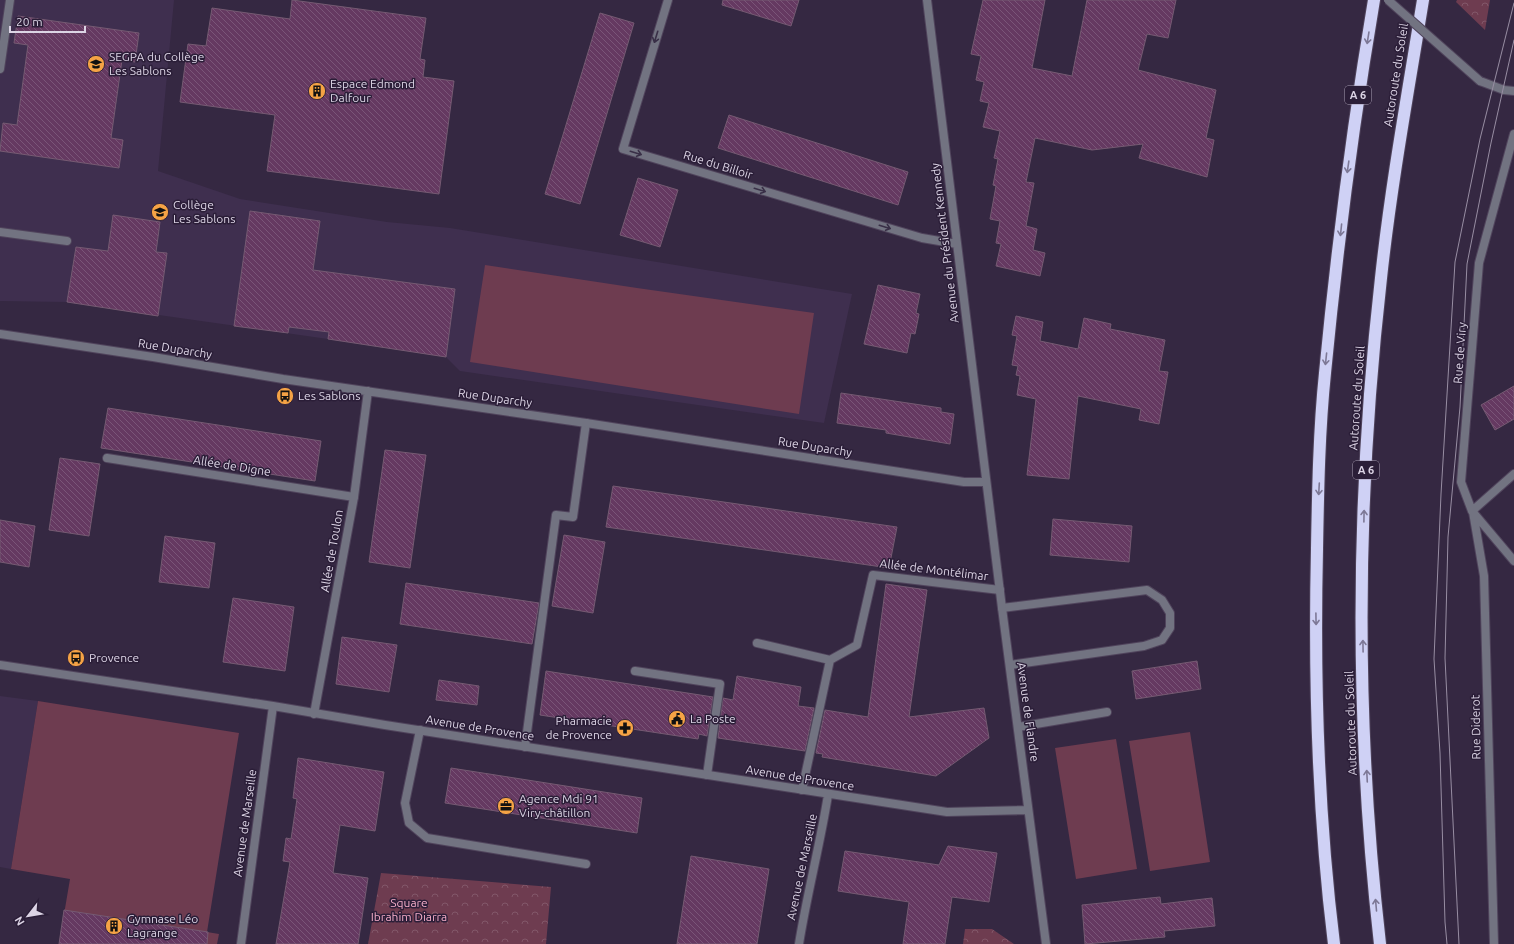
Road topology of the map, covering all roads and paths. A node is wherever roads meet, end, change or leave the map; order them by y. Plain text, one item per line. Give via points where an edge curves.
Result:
1 (10, 0) edge
2 (668, 0) edge
3 (927, 0) edge
4 (1374, 0) edge
5 (1388, 0) edge
6 (1423, 0) edge
7 (0, 69) edge
8 (1514, 91) edge
9 (1514, 134) edge
10 (0, 232) edge
11 (67, 241) dead end
12 (957, 244) junction
13 (0, 334) edge
14 (368, 391) junction
15 (586, 423) junction
16 (107, 458) dead end
17 (1514, 474) edge
18 (986, 482) junction
19 (354, 497) junction
20 (1472, 511) junction
21 (1514, 561) edge
22 (1000, 590) junction
23 (1002, 608) junction
24 (757, 643) dead end
25 (830, 660) junction
26 (0, 665) edge
27 (1010, 665) junction
28 (635, 671) dead end
29 (273, 706) junction
30 (1107, 712) dead end
31 (314, 714) junction
32 (1018, 726) junction
33 (420, 730) junction
34 (526, 747) junction
35 (707, 775) junction
36 (802, 790) junction
37 (828, 795) junction
38 (1028, 810) junction
39 (586, 864) dead end
40 (241, 944) edge
41 (799, 944) edge
42 (1046, 944) edge
43 (1334, 944) edge
44 (1380, 944) edge
45 (1494, 944) edge

1 - 7 street
2 -> 12 street, Rue du Billoir via 623,149 922,238
3 - 12 street, Avenue du Président Kennedy
4 -> 43 highway, A 6 via 1345,191 1325,375 1318,496 1318,715 1323,824
5 - 8 street, bridge via 1480,81
44 -> 6 highway, Autoroute du Soleil / A 6 via 1369,821 1364,720 1362,605 1365,490 1371,381 1381,277 1402,124
9 - 20 street, Rue de Viry via 1479,263 1461,482
10 - 11 street
12 - 18 street, Avenue du Président Kennedy
13 - 14 street, Rue Duparchy
14 - 15 street, Rue Duparchy
14 - 19 street, Allée de Toulon
15 - 18 street, Rue Duparchy via 964,482
15 - 34 street via 573,517 556,515
16 - 19 street, Allée de Digne
17 - 20 street
18 - 22 street, Avenue de Flandre
19 - 31 street, Allée de Toulon
20 - 21 street, Rue de Viry
20 - 45 street, Rue Diderot via 1484,576
22 - 23 street, Avenue de Flandre
22 - 25 street, Allée de Montélimar via 873,575 857,645
23 - 27 street, Avenue de Flandre
23 - 27 street via 1147,590 1162,600 1170,613 1170,628 1162,640 1144,646
24 - 25 street
25 - 36 street
26 - 29 street, Avenue de Provence
27 - 32 street, Avenue de Flandre
28 - 35 street via 720,684
29 - 31 street, Avenue de Provence
29 - 40 street, Avenue de Marseille
30 - 32 street
31 - 33 street, Avenue de Provence
32 - 38 street, Avenue de Flandre
33 - 34 street, Avenue de Provence
33 - 39 street via 405,803 409,823 427,838
34 - 35 street, Avenue de Provence
35 - 36 street, Avenue de Provence
36 - 37 street, Avenue de Provence
37 - 38 street, Avenue de Provence via 947,812
37 - 41 street, Avenue de Marseille
38 - 42 street, Avenue de Flandre

